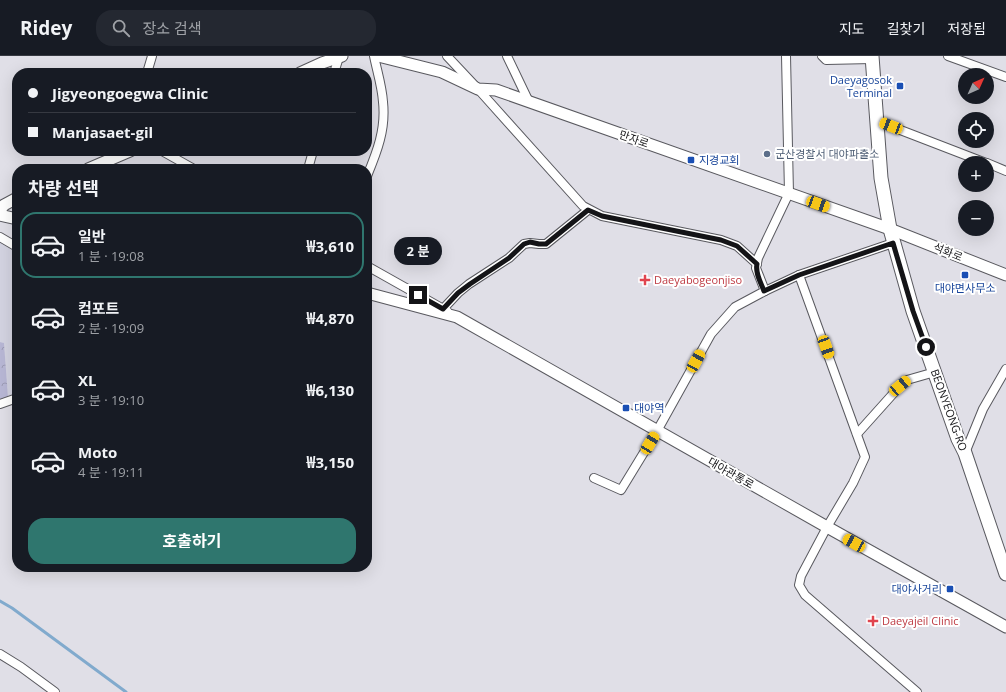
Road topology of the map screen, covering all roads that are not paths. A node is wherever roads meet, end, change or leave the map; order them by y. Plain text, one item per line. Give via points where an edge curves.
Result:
1 (152, 56) edge
2 (374, 56) edge
3 (378, 56) edge
4 (447, 56) edge
5 (507, 56) edge
6 (786, 56) edge
7 (822, 56) edge
8 (948, 56) edge
9 (340, 57) edge
10 (872, 57) edge
11 (148, 68) edge
12 (310, 68) edge
13 (336, 68) edge
14 (1006, 77) edge
15 (478, 89) junction
16 (529, 102) junction
17 (877, 121) junction
18 (117, 156) edge
19 (171, 156) edge
20 (969, 156) edge
21 (99, 164) edge
22 (185, 164) edge
23 (372, 164) edge
24 (994, 166) edge
25 (1006, 171) edge
26 (789, 193) junction
27 (12, 201) edge
28 (0, 210) edge
29 (588, 210) junction
30 (0, 215) edge
31 (12, 218) edge
32 (890, 229) junction
33 (0, 237) edge
34 (893, 243) junction
35 (12, 245) edge
36 (757, 264) junction
37 (372, 269) edge
38 (799, 275) junction
39 (1006, 275) edge
40 (764, 291) junction
41 (372, 294) edge
42 (443, 309) junction
43 (457, 316) junction
44 (1006, 369) edge
45 (935, 372) junction
46 (12, 400) edge
47 (0, 404) edge
48 (657, 431) junction
49 (857, 434) junction
50 (965, 453) junction
51 (594, 478) dead end
52 (827, 528) junction
53 (1006, 574) edge
54 (1006, 627) edge
55 (0, 654) edge
56 (55, 692) edge
57 (917, 692) edge

1 - 11 street
2 - 23 street via 383,102 383,126
3 - 15 street, 만자로 via 442,72
4 - 15 street
5 - 16 street
6 - 26 street
7 - 10 street via 826,60
8 - 14 street
9 - 12 street
9 - 13 street
10 - 17 main road, BEONYEONG-RO
15 - 16 street, 만자로 via 496,90
15 - 29 street
16 - 26 street, 만자로
17 - 20 street
17 - 32 main road, BEONYEONG-RO via 881,178
18 - 21 street
19 - 22 street
24 - 25 street
26 - 32 street, 만자로
26 - 36 street
27 - 28 street
29 - 36 street via 602,216 721,240 737,246
29 - 42 street via 546,244 524,244 509,258 464,288
30 - 31 street
32 - 34 main road, BEONYEONG-RO
32 - 39 street, 석화로
33 - 35 street
34 - 38 street
34 - 45 main road, BEONYEONG-RO via 913,311
36 - 40 street
37 - 42 street
38 - 40 street
38 - 49 street
40 - 48 street via 735,307 711,334
41 - 43 street, 대야관통로
42 - 43 street
43 - 48 street, 대야관통로
44 - 50 street via 983,409
45 - 49 street via 907,380
45 - 50 main road, BEONYEONG-RO
46 - 47 street
48 - 51 street via 621,490
48 - 52 street, 대야관통로
49 - 52 street via 866,458
50 - 53 main road, BEONYEONG-RO
52 - 54 street, 대야관통로
52 - 57 street via 801,576 799,585 805,594
55 - 56 street

